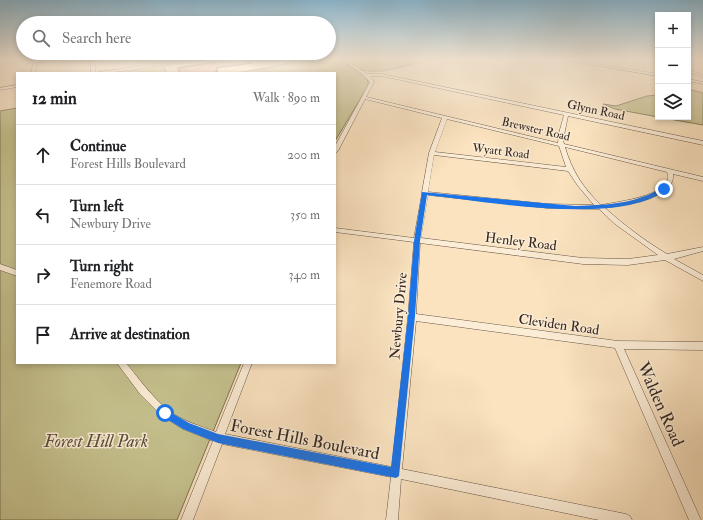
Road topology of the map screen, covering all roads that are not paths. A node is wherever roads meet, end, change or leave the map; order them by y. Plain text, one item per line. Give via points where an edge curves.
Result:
1 (372, 83) edge
2 (421, 83) edge
3 (16, 86) edge
4 (0, 89) edge
5 (364, 98) junction
6 (566, 114) junction
7 (444, 117) junction
8 (703, 143) edge
9 (561, 145) junction
10 (336, 149) edge
11 (432, 153) junction
12 (569, 169) junction
13 (670, 171) junction
14 (703, 179) edge
15 (424, 193) junction
16 (599, 207) junction
17 (336, 230) edge
18 (417, 241) junction
19 (703, 249) edge
20 (666, 257) junction
21 (0, 267) edge
22 (16, 274) edge
23 (703, 278) edge
24 (412, 316) junction
25 (618, 345) junction
26 (703, 346) edge
27 (122, 364) edge
28 (248, 364) edge
29 (218, 438) junction
30 (396, 473) junction
31 (187, 520) edge
32 (392, 520) edge
33 (626, 520) edge
34 (695, 520) edge

1 - 5 street
2 - 6 street, Glynn Road
3 - 4 street
5 - 7 street, Brewster Road
5 - 10 street
6 - 8 street, Glynn Road
6 - 9 street
7 - 9 street, Brewster Road
7 - 11 street, Newbury Drive
9 - 12 street
9 - 13 street, Brewster Road
11 - 12 street, Wyatt Road
11 - 15 street, Newbury Drive
12 - 16 street
13 - 14 street, Brewster Road
13 - 16 street via 669,184 657,193 632,202
15 - 16 street via 547,206
15 - 18 street, Newbury Drive
16 - 20 street
17 - 18 street, Henley Road
18 - 20 street, Henley Road via 583,261 628,262
18 - 24 street, Newbury Drive
19 - 20 street, Henley Road
20 - 23 street
21 - 22 street
24 - 25 street, Cleviden Road
24 - 30 street, Newbury Drive
25 - 26 street, Cleviden Road
25 - 34 street, Walden Road
27 - 29 street, Forest Hills Boulevard via 142,391 168,415 186,426
28 - 29 street
29 - 30 street, Forest Hills Boulevard
29 - 31 street
30 - 32 street, Newbury Drive
30 - 33 street, Forest Hills Boulevard

